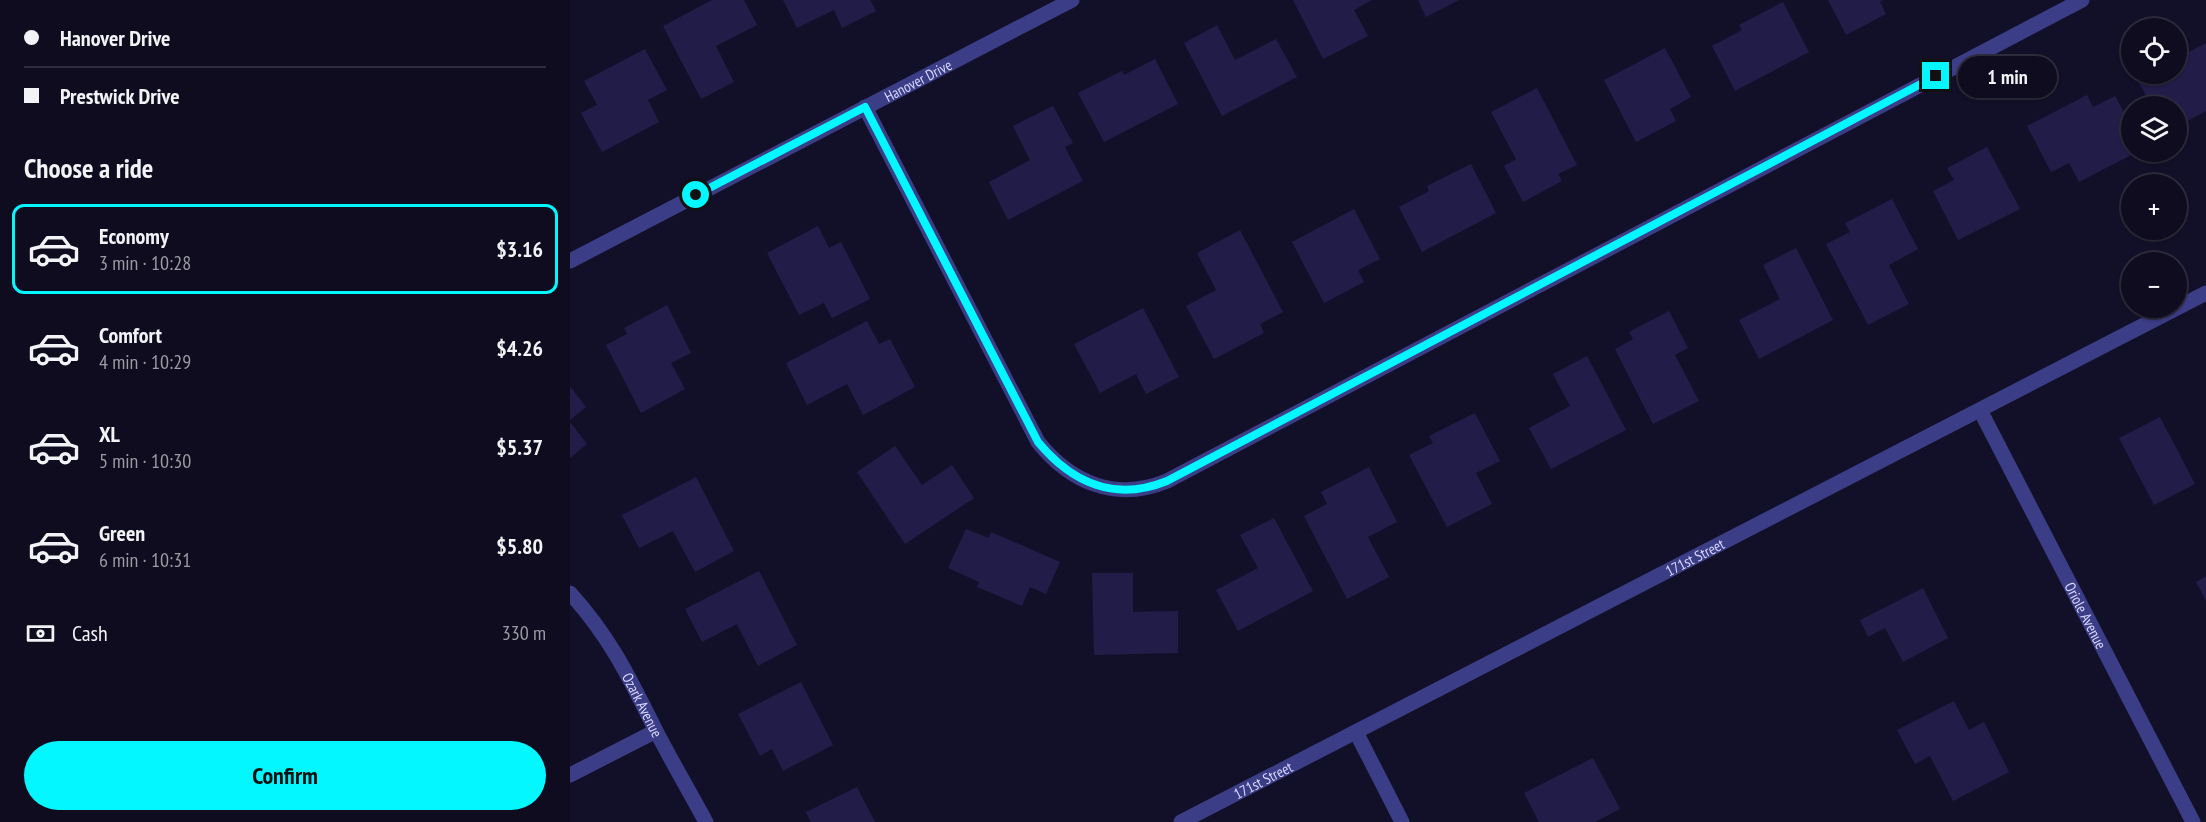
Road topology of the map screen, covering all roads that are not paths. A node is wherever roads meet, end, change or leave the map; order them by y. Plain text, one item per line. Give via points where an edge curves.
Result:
1 (1072, 0) edge
2 (2082, 0) edge
3 (865, 107) junction
4 (570, 261) edge
5 (2206, 293) edge
6 (1980, 410) junction
7 (570, 593) edge
8 (656, 731) junction
9 (1356, 732) junction
10 (570, 775) edge
11 (706, 822) edge
12 (1181, 822) edge
13 (1402, 822) edge
14 (2193, 822) edge

1 - 3 street, Hanover Drive
2 - 3 street via 1147,489 1124,490 1072,475 1038,442
3 - 4 street, Hanover Drive
5 - 6 street, 171st Street
6 - 9 street, 171st Street
6 - 14 street, Oriole Avenue
7 - 8 street, Ozark Avenue via 620,659
8 - 10 street
8 - 11 street, Ozark Avenue
9 - 12 street, 171st Street
9 - 13 street

